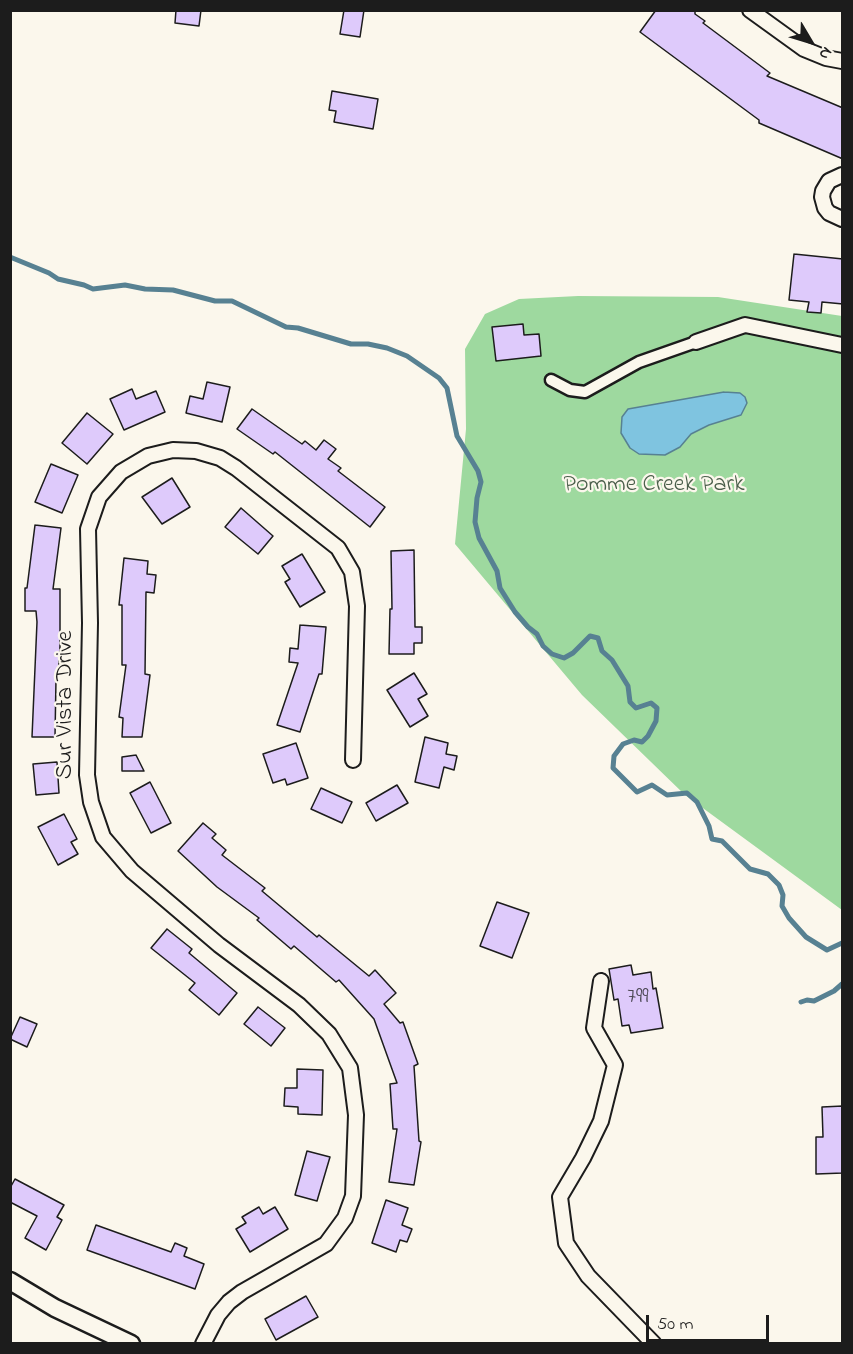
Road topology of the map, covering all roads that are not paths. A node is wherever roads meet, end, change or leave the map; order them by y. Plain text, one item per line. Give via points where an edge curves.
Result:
1 (750, 10) edge
2 (843, 61) edge
3 (843, 175) edge
4 (843, 219) edge
5 (696, 342) joint
6 (843, 345) edge
7 (551, 380) dead end
8 (353, 760) dead end
9 (601, 981) dead end
10 (10, 1281) edge
11 (131, 1344) edge
12 (203, 1344) edge
13 (654, 1344) edge

1 - 2 street via 804,49
3 - 4 street via 829,181 822,197 829,213
5 - 6 street via 745,325
5 - 7 street via 639,362 585,392 570,390
8 - 12 street, Sur Vista Drive via 357,606 352,572 338,548 220,458 173,450 148,456 121,472 99,497 88,529 87,775 103,837 132,872 299,1005 328,1034 350,1068 356,1115 353,1196 345,1218 326,1244 229,1302
9 - 13 street via 594,1028 615,1065 601,1121 560,1197 566,1243 588,1276
10 - 11 street via 55,1308

